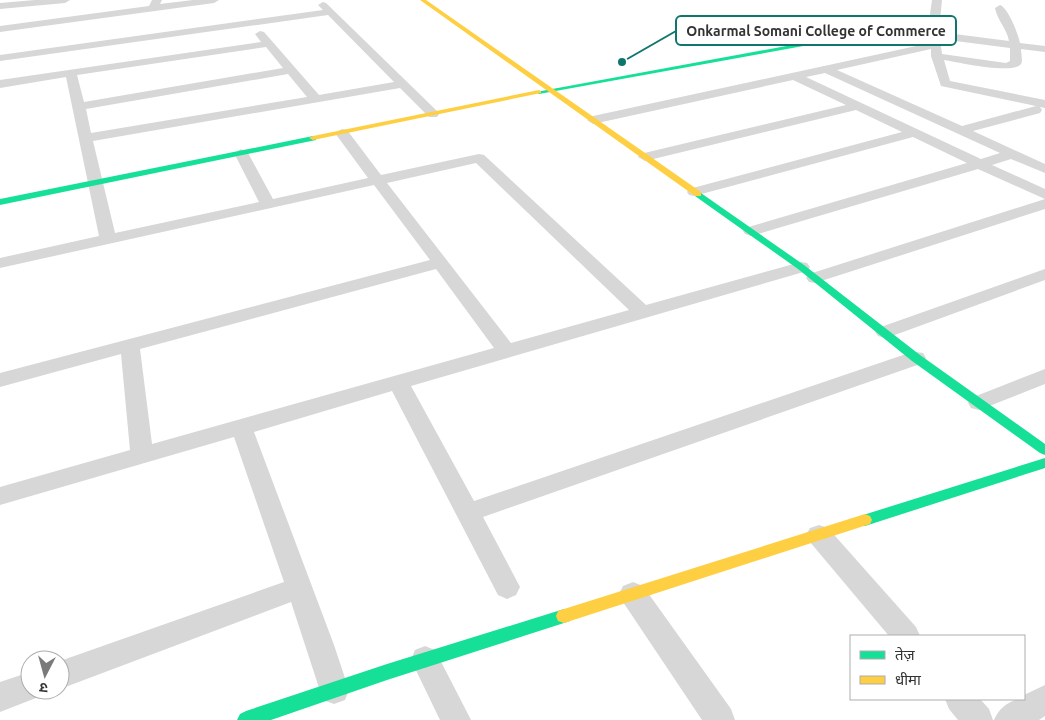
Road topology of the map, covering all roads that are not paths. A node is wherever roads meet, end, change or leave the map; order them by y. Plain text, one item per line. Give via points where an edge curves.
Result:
1 (65, 0) edge
2 (214, 0) edge
3 (423, 0) edge
4 (937, 0) edge
5 (6, 4) edge
6 (155, 4) edge
7 (1000, 8) dead end
8 (0, 20) edge
9 (250, 23) junction
10 (0, 29) edge
11 (873, 32) dead end
12 (268, 44) junction
13 (936, 45) junction
14 (1016, 46) junction
15 (1045, 50) edge
16 (0, 58) edge
17 (1012, 65) junction
18 (826, 69) junction
19 (291, 70) junction
20 (71, 73) junction
21 (795, 76) junction
22 (1013, 79) dead end
23 (0, 84) edge
24 (403, 84) junction
25 (551, 90) junction
26 (316, 99) junction
27 (857, 106) junction
28 (78, 107) junction
29 (1041, 107) edge
30 (433, 114) junction
31 (593, 120) junction
32 (960, 131) junction
33 (342, 133) junction
34 (914, 133) junction
35 (86, 138) junction
36 (241, 153) junction
37 (1013, 154) junction
38 (645, 157) junction
39 (978, 164) junction
40 (1045, 168) edge
41 (378, 180) junction
42 (97, 183) junction
43 (694, 192) junction
44 (1045, 195) edge
45 (0, 202) edge
46 (268, 204) junction
47 (1045, 204) edge
48 (751, 232) junction
49 (108, 239) junction
50 (0, 263) edge
51 (440, 263) junction
52 (808, 273) junction
53 (1045, 274) edge
54 (642, 312) junction
55 (885, 332) junction
56 (130, 345) junction
57 (507, 351) junction
58 (916, 358) junction
59 (1045, 376) edge
60 (0, 380) edge
61 (398, 382) junction
62 (979, 403) junction
63 (242, 427) junction
64 (142, 455) junction
65 (1042, 459) edge
66 (0, 496) edge
67 (466, 513) junction
68 (819, 535) junction
69 (507, 587) dead end
70 (298, 588) junction
71 (633, 594) junction
72 (905, 635) edge
73 (425, 660) junction
74 (327, 668) junction
75 (70, 671) edge
76 (20, 690) edge
77 (0, 697) edge
78 (961, 700) edge
79 (1045, 700) edge
80 (246, 720) edge
81 (456, 720) edge
82 (720, 720) edge
83 (978, 720) edge
84 (1009, 720) edge

1 - 5 street
2 - 6 street
3 - 25 street
4 - 13 street via 934,12
5 - 8 street
6 - 10 street
7 - 14 street
9 - 12 street
9 - 16 street
9 - 24 street via 327,8
11 - 25 street
12 - 19 street
12 - 20 street
13 - 14 street
13 - 17 street
13 - 18 street
13 - 29 street via 945,84
14 - 15 street
14 - 17 street via 1016,63
17 - 22 street
18 - 21 street
18 - 32 street
19 - 26 street
19 - 28 street
20 - 23 street
20 - 28 street
21 - 27 street
21 - 31 street
24 - 26 street
24 - 30 street
25 - 30 street
25 - 31 street
26 - 35 street
27 - 34 street
27 - 38 street
28 - 35 street
29 - 32 street
30 - 33 street
31 - 38 street
32 - 37 street
33 - 36 street
33 - 41 street
34 - 39 street
34 - 43 street
35 - 42 street
36 - 42 street
36 - 46 street
37 - 39 street
37 - 40 street
38 - 43 street
39 - 44 street
39 - 48 street
41 - 46 street
41 - 51 street
41 - 54 street via 479,158
42 - 45 street
42 - 49 street
43 - 48 street
46 - 49 street
47 - 52 street
48 - 52 street
49 - 50 street
51 - 56 street
51 - 57 street
52 - 54 street
52 - 55 street
53 - 55 street
54 - 57 street
55 - 58 street
56 - 60 street
56 - 64 street
57 - 61 street
58 - 62 street
58 - 67 street
59 - 62 street
61 - 63 street
61 - 67 street
62 - 65 street
63 - 64 street
63 - 70 street
64 - 66 street
65 - 68 street
67 - 69 street
68 - 71 street
68 - 72 street
70 - 74 street
70 - 75 street
71 - 73 street
71 - 82 street
73 - 74 street
73 - 81 street
74 - 80 street
76 - 77 street
78 - 83 street
79 - 84 street

